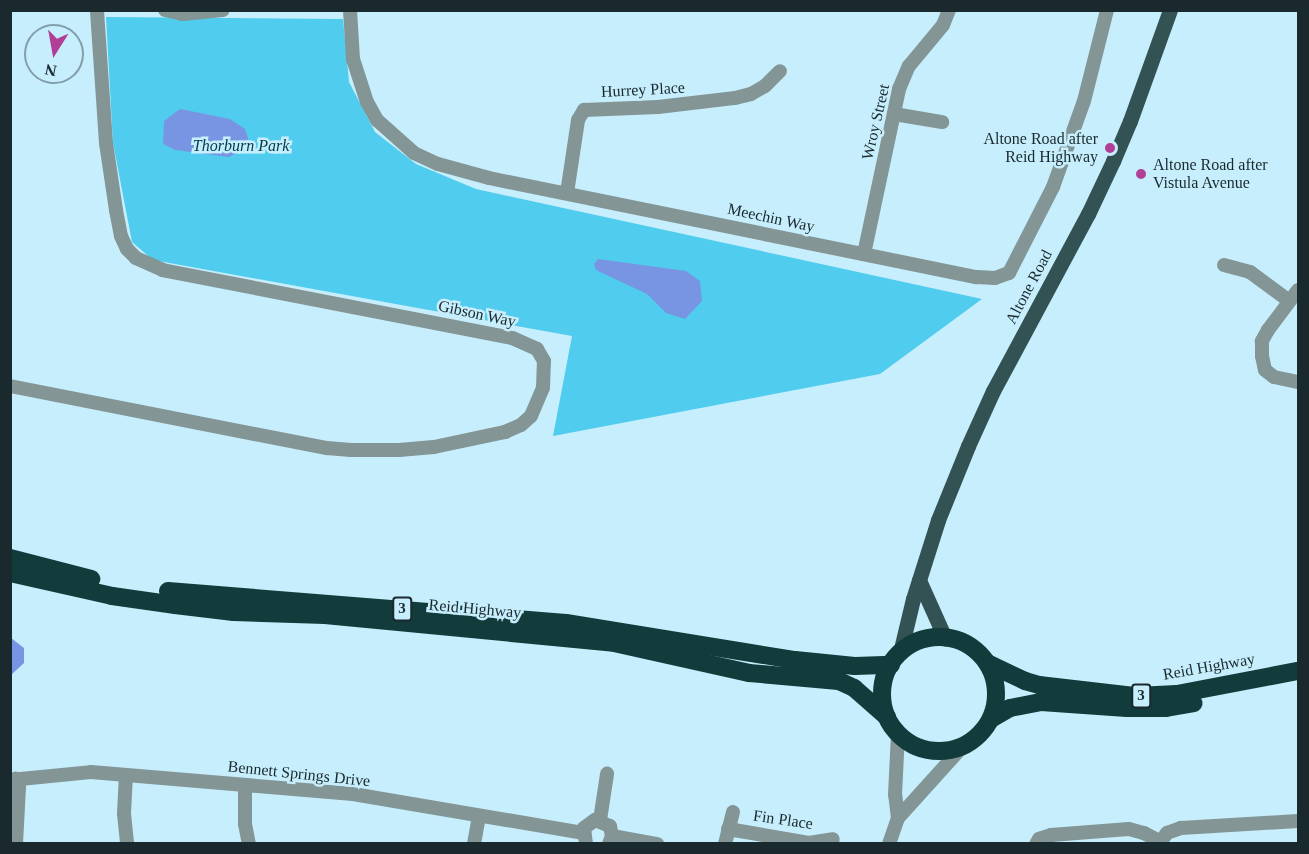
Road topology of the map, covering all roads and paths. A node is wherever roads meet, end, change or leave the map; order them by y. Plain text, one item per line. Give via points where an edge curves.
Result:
1 (97, 10) edge
2 (165, 10) edge
3 (223, 10) edge
4 (350, 10) edge
5 (949, 10) edge
6 (1107, 10) edge
7 (1170, 10) edge
8 (780, 71) dead end
9 (894, 114) junction
10 (942, 122) dead end
11 (567, 193) junction
12 (864, 254) junction
13 (1224, 265) dead end
14 (1299, 290) edge
15 (1288, 300) junction
16 (1299, 382) edge
17 (10, 386) edge
18 (10, 558) edge
19 (10, 573) edge
20 (919, 580) junction
21 (945, 638) junction
22 (895, 659) junction
23 (987, 663) junction
24 (1299, 671) edge
25 (1299, 684) edge
26 (887, 717) junction
27 (991, 719) junction
28 (898, 734) junction
29 (963, 746) junction
30 (608, 774) dead end
31 (126, 775) junction
32 (13, 780) edge
33 (245, 785) junction
34 (733, 812) dead end
35 (479, 817) junction
36 (898, 819) junction
37 (600, 820) junction
38 (1299, 821) edge
39 (728, 828) junction
40 (584, 838) edge
41 (832, 839) dead end
42 (610, 840) edge
43 (1159, 842) edge
44 (16, 843) edge
45 (127, 843) edge
46 (249, 843) edge
47 (474, 843) edge
48 (657, 843) edge
49 (725, 843) edge
50 (889, 843) edge
51 (1036, 843) edge

1 - 17 street, Gibson Way via 106,143 121,236 136,258 163,270 513,338 537,349 544,362 543,388 531,416 505,432 434,447 380,450 327,448
2 - 3 street via 183,14
4 - 11 street, Meechin Way via 358,78 377,120 391,135 438,165
5 - 9 street, Wroy Street via 943,25 909,66
6 - 12 street, Meechin Way via 1084,101 1053,187 1009,273 995,278 977,277
7 - 20 main road, Altone Road via 1130,121 1088,214 993,391 968,446
8 - 11 street, Hurrey Place via 758,90 735,98 584,110 578,120
9 - 10 street
9 - 12 street, Wroy Street
11 - 12 street, Meechin Way
13 - 15 street via 1250,272
14 - 15 street
15 - 16 street via 1265,335 1262,356 1265,370 1274,377
18 - 22 highway, Reid Highway / 3 via 63,573 176,593 566,623 855,666
19 - 26 highway, Reid Highway / 3 via 112,596 198,608 325,615 614,644 749,673 839,681 854,688
20 - 21 main road
20 - 22 main road, Altone Road
21 - 22 highway via 916,642
21 - 23 highway via 964,643
22 - 26 highway via 883,688
23 - 24 highway, Reid Highway / 3 via 1040,685 1136,696 1178,694
23 - 27 highway via 996,691
25 - 27 highway, Reid Highway / 3 via 1166,708 1041,702 1010,708
26 - 28 highway
27 - 29 highway via 979,735
28 - 29 highway via 933,751
28 - 36 street
29 - 36 street
30 - 37 street
31 - 32 street, Bennett Springs Drive via 91,772
31 - 33 street, Bennett Springs Drive
31 - 45 street
32 - 44 street via 19,787
33 - 35 street, Bennett Springs Drive via 353,794
33 - 46 street
34 - 39 street
35 - 40 street, Bennett Springs Drive
35 - 47 street
36 - 50 street
37 - 40 street via 587,824
37 - 42 street via 610,826
38 - 43 street via 1181,828 1167,833
39 - 41 street, Fin Place via 809,843
39 - 49 street
42 - 48 street
43 - 51 street via 1130,830 1051,834

